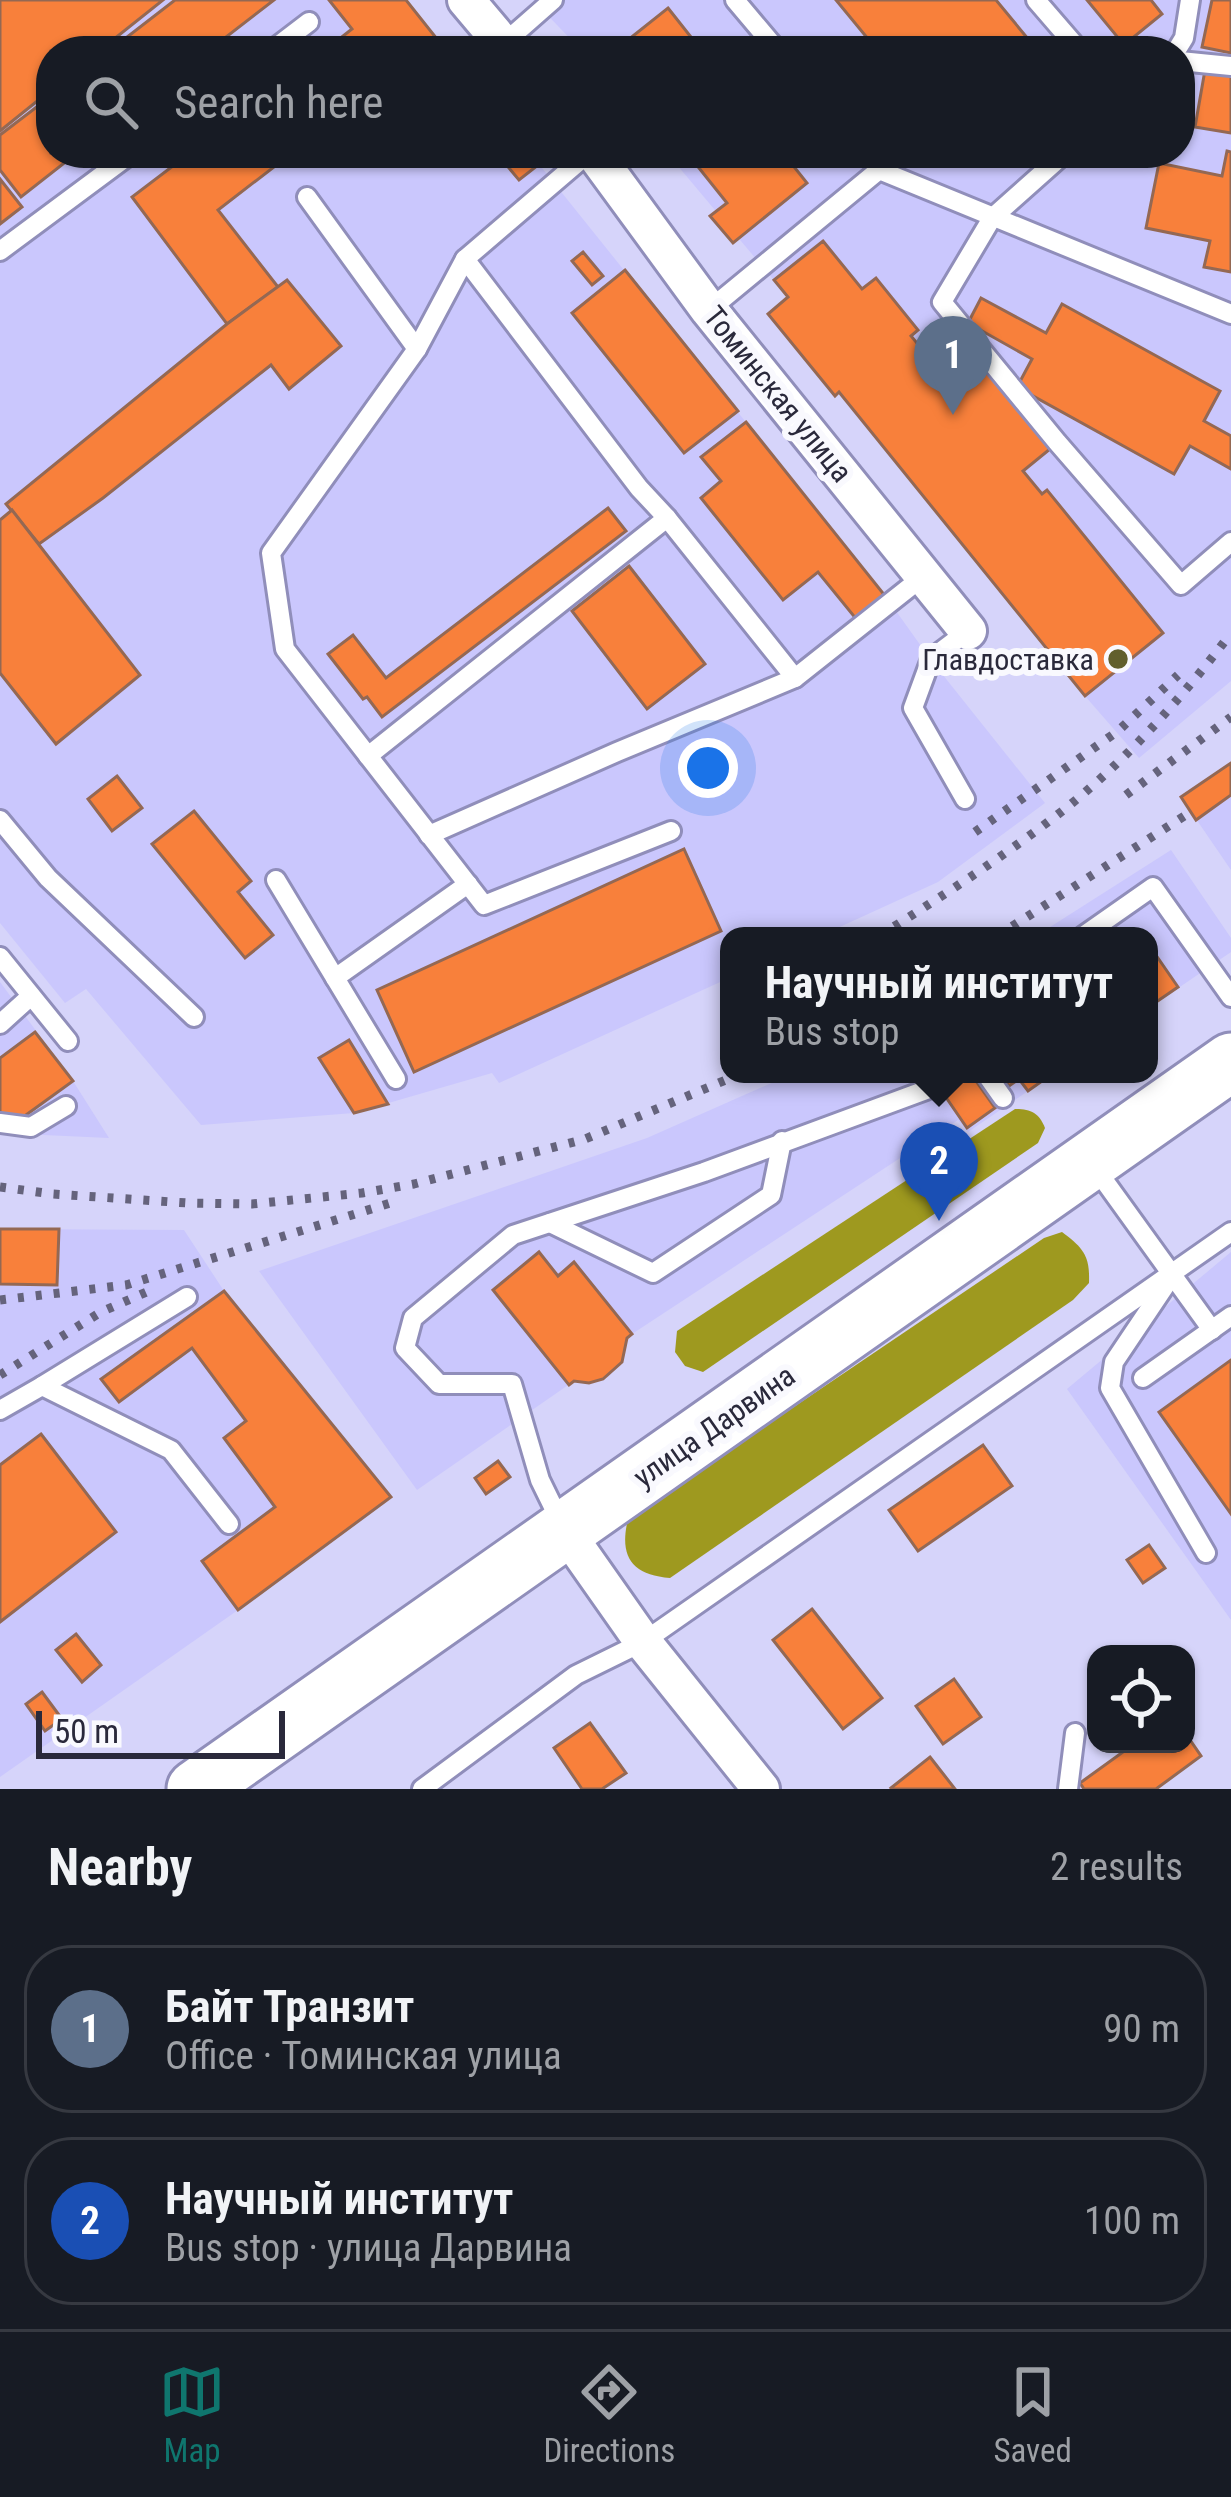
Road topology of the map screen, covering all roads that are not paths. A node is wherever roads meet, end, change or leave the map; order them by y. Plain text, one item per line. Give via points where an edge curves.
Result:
1 (466, 0) edge
2 (554, 0) edge
3 (735, 0) edge
4 (1036, 0) edge
5 (1190, 0) edge
6 (310, 22) dead end
7 (291, 36) edge
8 (496, 36) edge
9 (518, 36) edge
10 (765, 36) edge
11 (1067, 36) edge
12 (1184, 36) edge
13 (1195, 62) edge
14 (1231, 66) edge
15 (113, 168) edge
16 (573, 168) edge
17 (602, 168) edge
18 (1048, 168) edge
19 (879, 170) joint
20 (307, 197) dead end
21 (992, 218) junction
22 (0, 251) edge
23 (464, 259) junction
24 (709, 310) junction
25 (1231, 314) edge
26 (416, 349) junction
27 (667, 518) junction
28 (1231, 542) edge
29 (925, 575) junction
30 (968, 631) joint
31 (795, 678) junction
32 (368, 756) junction
33 (965, 799) dead end
34 (0, 820) edge
35 (671, 830) dead end
36 (429, 835) junction
37 (276, 880) dead end
38 (468, 884) junction
39 (1096, 927) edge
40 (0, 957) edge
41 (335, 978) junction
42 (32, 996) junction
43 (1231, 997) edge
44 (194, 1017) dead end
45 (0, 1024) edge
46 (68, 1041) dead end
47 (1231, 1062) edge
48 (396, 1079) dead end
49 (992, 1083) edge
50 (926, 1090) dead end
51 (1003, 1098) dead end
52 (66, 1106) dead end
53 (0, 1123) edge
54 (782, 1142) junction
55 (1090, 1161) junction
56 (550, 1223) junction
57 (1231, 1232) edge
58 (1172, 1274) junction
59 (187, 1297) dead end
60 (1231, 1316) edge
61 (1212, 1330) junction
62 (1143, 1378) dead end
63 (42, 1386) junction
64 (0, 1410) edge
65 (229, 1524) dead end
66 (565, 1531) junction
67 (1206, 1553) dead end
68 (644, 1642) junction
69 (1075, 1733) dead end
70 (196, 1789) edge
71 (422, 1789) edge
72 (761, 1789) edge
73 (1068, 1789) edge

1 - 8 street
2 - 9 lane
3 - 10 lane
4 - 11 lane
5 - 12 lane
6 - 7 lane
13 - 14 lane
15 - 22 lane
16 - 23 lane
17 - 24 street, Томинская улица
18 - 21 lane
19 - 21 lane
19 - 24 lane
20 - 26 lane
21 - 25 lane
21 - 28 lane via 942,302 1181,585
23 - 26 lane
23 - 27 lane
24 - 29 street, Томинская улица
26 - 32 lane via 271,553 285,649
27 - 31 lane
27 - 32 lane
29 - 30 street, Томинская улица
29 - 31 lane
30 - 33 lane via 931,659 913,708
31 - 36 lane
32 - 36 lane
34 - 44 lane via 48,878
35 - 38 lane via 484,905
36 - 38 lane
37 - 41 lane
38 - 41 lane
39 - 43 lane via 1154,886
40 - 42 lane
41 - 48 lane
42 - 45 lane
42 - 46 lane
47 - 55 main road, улица Дарвина
49 - 51 lane
50 - 54 lane
52 - 53 lane via 31,1127
54 - 56 lane
54 - 56 lane via 771,1195 653,1273
55 - 58 lane
55 - 66 main road, улица Дарвина
56 - 66 lane via 513,1235 413,1318 405,1348 439,1384 512,1384 540,1480
57 - 58 lane
58 - 61 lane
58 - 67 lane via 1114,1362 1110,1388
58 - 68 lane
59 - 63 lane
60 - 61 lane
61 - 62 lane
63 - 64 lane
63 - 65 lane via 172,1450
66 - 68 street
66 - 70 main road, улица Дарвина
68 - 71 lane via 576,1675
68 - 72 street
69 - 73 lane

